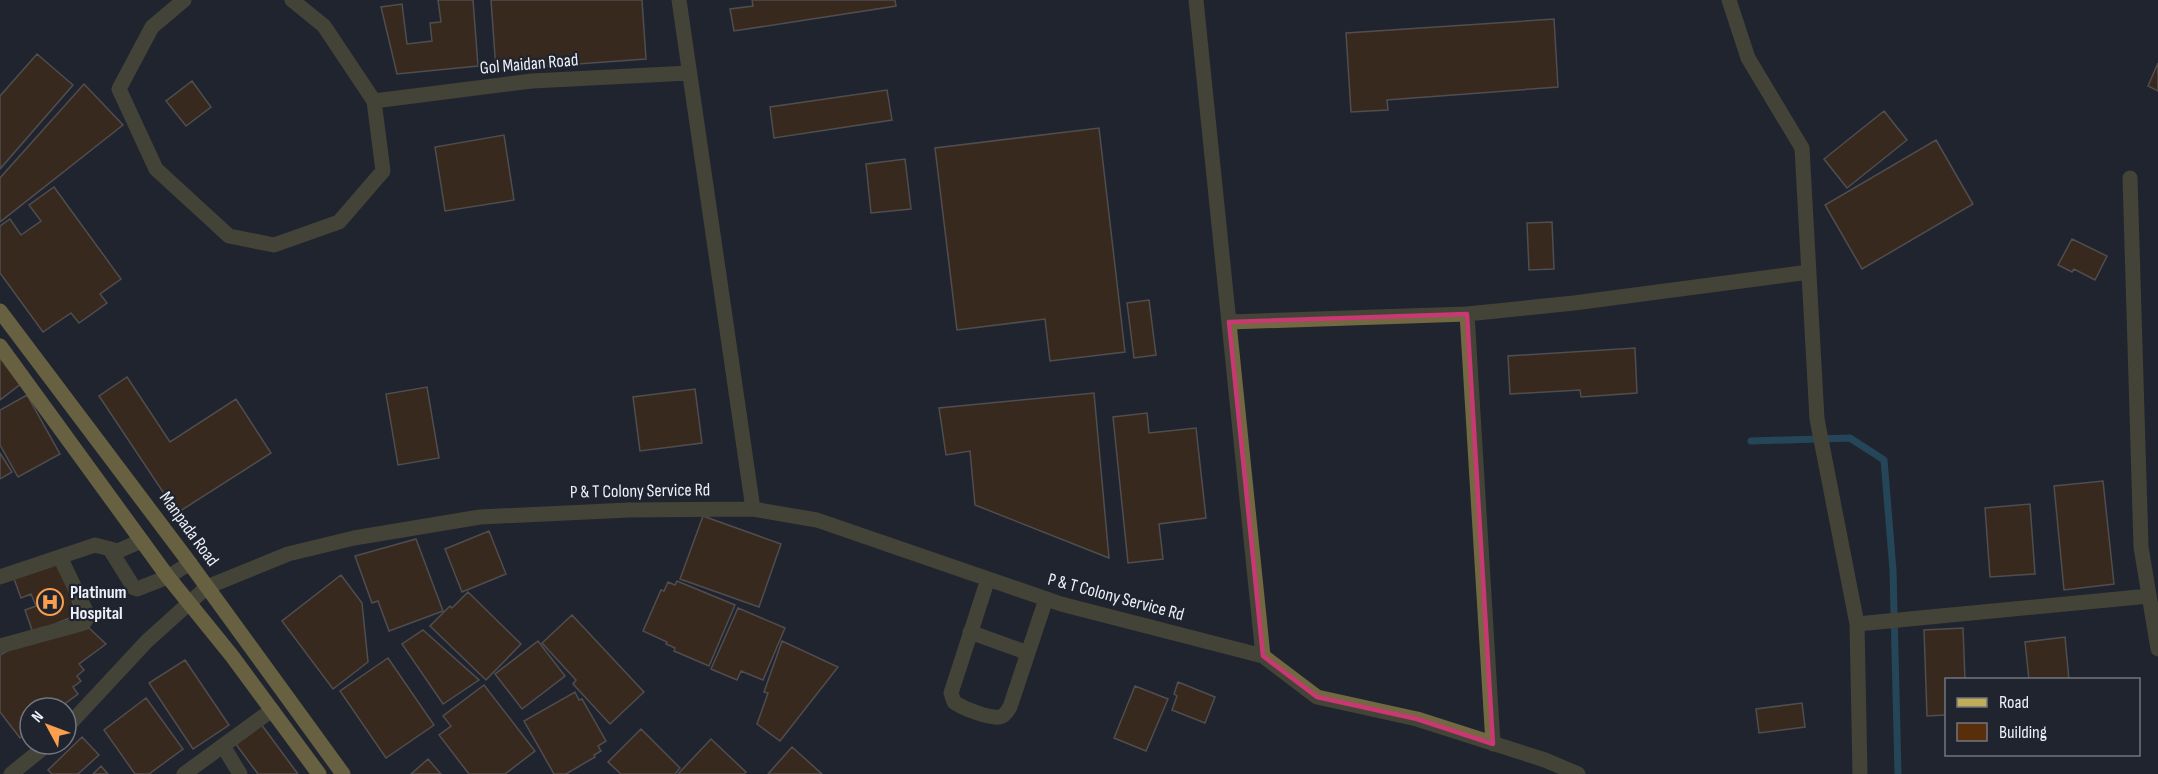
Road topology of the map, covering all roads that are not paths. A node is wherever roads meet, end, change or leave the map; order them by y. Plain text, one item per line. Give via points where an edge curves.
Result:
1 (184, 0) edge
2 (292, 0) edge
3 (679, 0) edge
4 (1196, 0) edge
5 (1730, 0) edge
6 (689, 73) junction
7 (374, 101) junction
8 (2130, 178) dead end
9 (1809, 272) junction
10 (0, 311) edge
11 (1467, 314) junction
12 (1229, 322) junction
13 (0, 346) edge
14 (98, 438) junction
15 (77, 453) junction
16 (753, 509) junction
17 (141, 542) junction
18 (111, 551) junction
19 (60, 557) junction
20 (190, 563) junction
21 (0, 577) edge
22 (168, 578) junction
23 (988, 579) junction
24 (207, 587) junction
25 (2150, 596) junction
26 (1046, 599) junction
27 (189, 605) junction
28 (1857, 624) junction
29 (970, 632) junction
30 (0, 646) edge
31 (2158, 649) edge
32 (1028, 653) junction
33 (1263, 656) junction
34 (272, 710) junction
35 (78, 715) edge
36 (316, 738) junction
37 (1493, 744) junction
38 (223, 746) junction
39 (301, 750) junction
40 (33, 756) edge
41 (11, 774) edge
42 (184, 774) edge
43 (240, 774) edge
44 (319, 774) edge
45 (343, 774) edge
46 (1578, 774) edge
47 (1860, 774) edge

1 - 7 street via 152,27 119,89 156,170 230,236 274,245 339,222 383,171
2 - 7 street via 324,26
3 - 6 street
4 - 12 street
5 - 9 street via 1748,58 1802,148
6 - 7 street, Gol Maidan Road via 532,81
6 - 16 street
8 - 25 street via 2141,547
9 - 11 street
9 - 28 street via 1818,428
10 - 14 main road, Manpada Road
11 - 12 street
11 - 37 street
12 - 33 street
13 - 15 main road
14 - 15 main road
14 - 20 main road, Manpada Road
15 - 17 main road
16 - 23 street, P & T Colony Service Rd via 817,520
16 - 24 street, P & T Colony Service Rd via 480,517 354,538 288,554
17 - 18 street
17 - 22 main road
18 - 19 street via 95,545
18 - 22 street via 134,588 140,590
19 - 21 street
19 - 30 street via 86,611 84,623
20 - 22 street
20 - 24 main road, Manpada Road
22 - 27 main road
23 - 26 street, P & T Colony Service Rd
23 - 29 street
24 - 27 street, P & T Colony Service Rd
24 - 36 main road, Manpada Road
25 - 28 street
25 - 31 street
26 - 32 street
26 - 33 street, P & T Colony Service Rd
27 - 34 main road
27 - 35 street, P & T Colony Service Rd via 147,641
28 - 47 street
29 - 32 street
29 - 32 street via 951,693 954,702 962,707 998,717 1005,715
33 - 37 street via 1317,698 1417,719
34 - 38 street
34 - 39 main road
36 - 39 main road
36 - 45 main road, Manpada Road
37 - 46 street
38 - 42 street
38 - 43 street
39 - 44 main road
40 - 41 street

